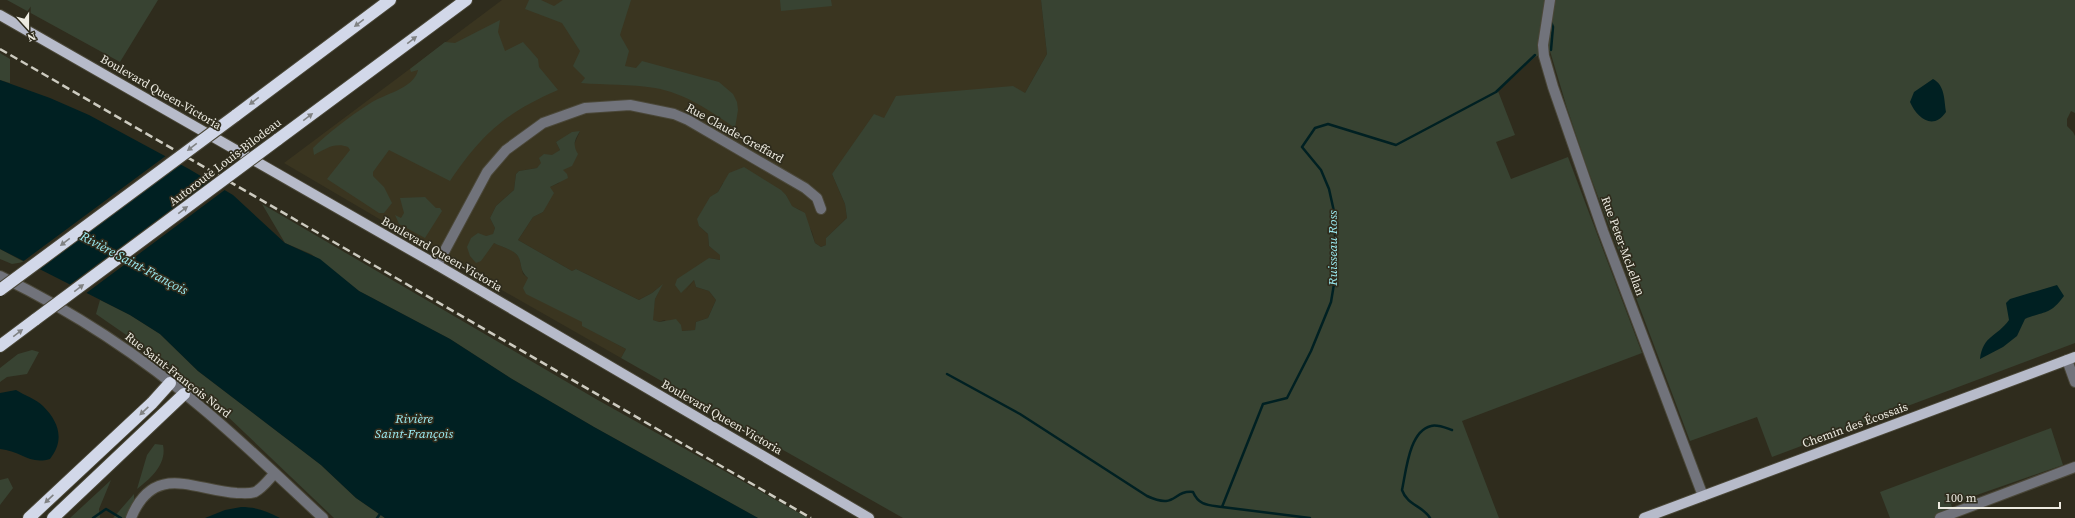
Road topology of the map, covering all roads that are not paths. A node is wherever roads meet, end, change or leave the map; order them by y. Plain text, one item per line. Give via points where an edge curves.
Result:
1 (390, 0) edge
2 (466, 0) edge
3 (1550, 0) edge
4 (0, 15) edge
5 (821, 209) dead end
6 (437, 265) junction
7 (0, 276) edge
8 (0, 290) edge
9 (0, 346) edge
10 (2071, 359) edge
11 (2075, 382) edge
12 (170, 383) junction
13 (184, 394) junction
14 (2075, 467) edge
15 (275, 473) junction
16 (1703, 496) junction
17 (132, 516) edge
18 (29, 518) edge
19 (53, 518) edge
20 (323, 518) edge
21 (869, 518) edge
22 (1644, 518) edge
23 (1940, 518) edge

1 -> 8 highway, bridge
9 -> 2 highway, Autoroute Louis-Bilodeau, bridge
3 - 16 street, Rue Peter-McLellan via 1543,45 1553,87 1603,231
4 - 6 main road, Boulevard Queen-Victoria
5 - 6 street, Rue Claude-Greffard via 817,198 805,188 688,120 645,106 600,105 570,112 543,123 506,150 487,172
6 - 21 main road, Boulevard Queen-Victoria
7 - 12 street, Rue Saint-François Nord via 77,318 134,355
10 - 11 street
10 - 16 main road, Chemin des Écossais
12 - 13 street, Rue Saint-François Nord
12 -> 18 highway
13 - 15 street, Rue Saint-François Nord
13 - 19 highway
14 - 23 street
15 - 17 street via 262,488 250,493 228,492 180,482 164,485 145,496
15 - 20 street, Rue Saint-François Nord
16 - 22 main road, Chemin des Écossais

